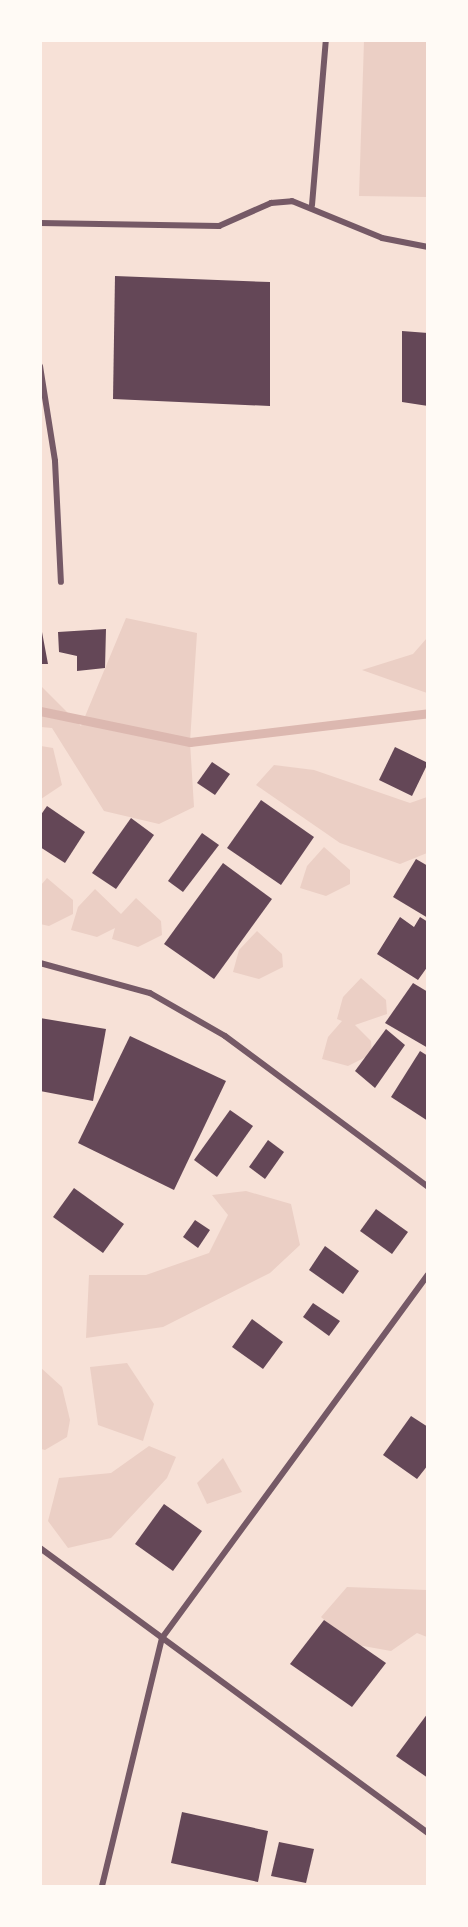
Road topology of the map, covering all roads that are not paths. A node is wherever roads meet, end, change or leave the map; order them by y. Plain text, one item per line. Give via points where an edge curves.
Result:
1 (326, 40) edge
2 (312, 205) junction
3 (40, 223) edge
4 (428, 247) edge
5 (40, 366) edge
6 (61, 582) dead end
7 (40, 963) edge
8 (428, 1187) edge
9 (428, 1275) edge
10 (40, 1548) edge
11 (162, 1638) junction
12 (428, 1833) edge
13 (102, 1887) edge

1 - 2 street
2 - 3 street via 271,203 219,226
2 - 4 street via 382,238
5 - 6 street via 55,461
7 - 8 street via 150,993 225,1036
9 - 11 street
10 - 11 street
11 - 12 street
11 - 13 street

